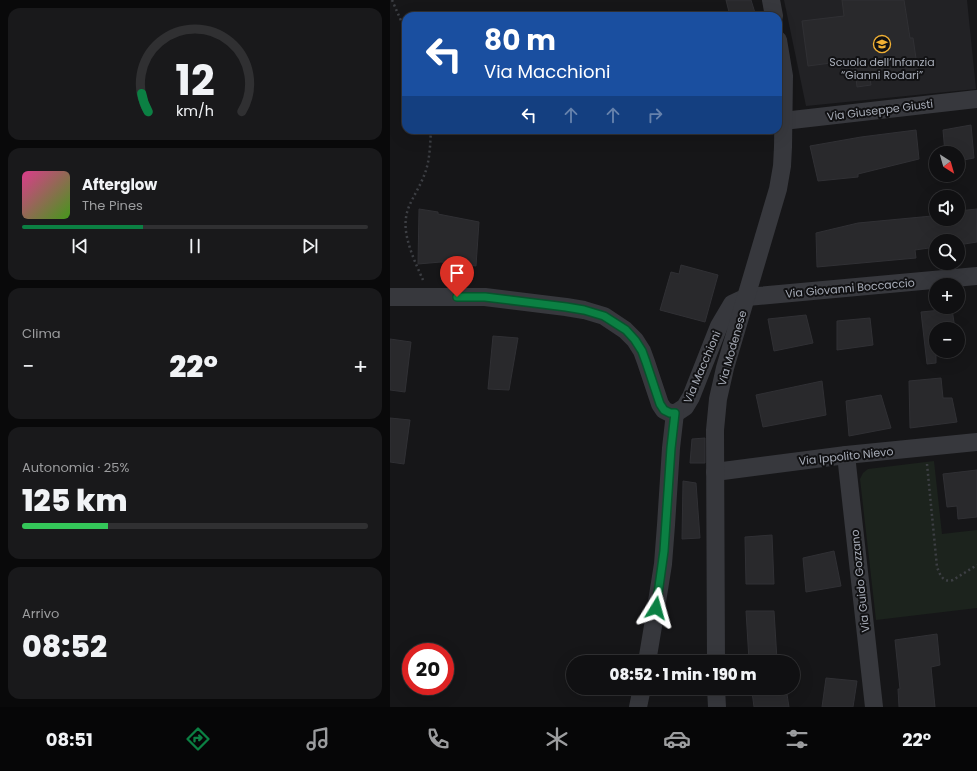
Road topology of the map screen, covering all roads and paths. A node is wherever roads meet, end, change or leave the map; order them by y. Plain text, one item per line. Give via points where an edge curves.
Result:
1 (392, 0) edge
2 (771, 0) edge
3 (773, 12) edge
4 (402, 23) edge
5 (782, 64) edge
6 (977, 99) edge
7 (783, 121) junction
8 (431, 134) edge
9 (977, 276) edge
10 (390, 297) edge
11 (429, 297) junction
12 (747, 297) junction
13 (675, 413) junction
14 (977, 442) edge
15 (925, 447) junction
16 (846, 455) junction
17 (715, 472) junction
18 (977, 565) edge
19 (648, 655) edge
20 (716, 655) edge
21 (641, 695) edge
22 (716, 695) edge
23 (638, 707) edge
24 (717, 707) edge
25 (874, 707) edge

1 - 4 path
2 - 3 street
5 - 7 street, Via Modenese
6 - 7 street, Via Giuseppe Giusti
7 - 12 street, Via Modenese via 778,189
8 - 11 path via 428,167 406,218 409,244
9 - 12 street, Via Giovanni Boccaccio
10 - 11 street, Via Macchioni
11 - 13 street, Via Macchioni via 485,297 566,307 604,316 626,330 635,340 642,351 660,404 664,410
12 - 13 street, Via Macchioni via 732,304 719,326 691,397 685,407
12 - 17 street, Via Modenese via 718,400
13 - 19 street via 663,564
14 - 15 street, Via Ippolito Nievo
15 - 16 street, Via Ippolito Nievo
15 - 18 path via 939,573 946,581 950,581
16 - 17 street, Via Ippolito Nievo
16 - 25 street, Via Guido Gozzano
17 - 20 street, Via Modenese
21 - 23 street
22 - 24 street

